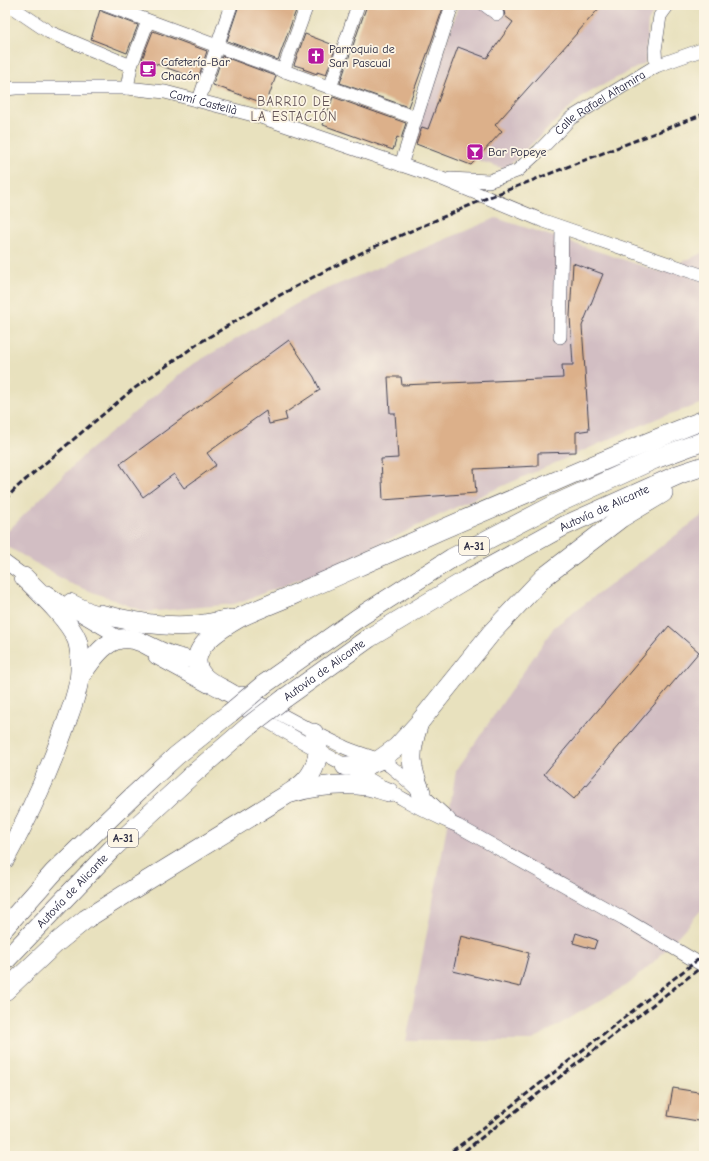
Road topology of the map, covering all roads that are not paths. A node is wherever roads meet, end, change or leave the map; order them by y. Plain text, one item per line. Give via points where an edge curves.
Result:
1 (9, 5) edge
2 (106, 5) edge
3 (231, 5) edge
4 (307, 5) edge
5 (358, 5) edge
6 (452, 5) edge
7 (486, 5) edge
8 (668, 5) edge
9 (497, 14) dead end
10 (148, 20) junction
11 (218, 46) junction
12 (704, 49) edge
13 (131, 66) junction
14 (656, 66) junction
15 (283, 71) junction
16 (127, 88) junction
17 (330, 88) junction
18 (5, 89) edge
19 (199, 100) junction
20 (416, 118) junction
21 (401, 165) junction
22 (440, 178) junction
23 (562, 228) junction
24 (704, 276) edge
25 (560, 337) dead end
26 (704, 420) edge
27 (704, 441) edge
28 (704, 466) edge
29 (680, 474) junction
30 (5, 562) edge
31 (24, 577) junction
32 (46, 591) junction
33 (100, 614) junction
34 (240, 618) junction
35 (122, 639) junction
36 (191, 664) junction
37 (80, 677) junction
38 (249, 717) junction
39 (418, 724) junction
40 (316, 741) junction
41 (379, 760) junction
42 (346, 766) junction
43 (389, 792) junction
44 (421, 792) junction
45 (288, 794) junction
46 (458, 826) junction
47 (5, 859) edge
48 (5, 927) edge
49 (5, 961) edge
50 (704, 966) edge
51 (5, 991) edge

1 - 13 street via 49,32
2 - 10 street
3 - 11 street
4 - 15 street
5 - 17 street
6 - 20 street
7 - 9 street
8 - 14 street, Calle Rafael Altamira via 660,16 655,50
10 - 11 street
10 - 13 street
11 - 15 street
11 - 19 street
12 - 14 street, Calle Rafael Altamira
13 - 16 street
14 - 22 street, Calle Rafael Altamira via 571,118 517,171 489,181
15 - 17 street
16 - 18 street, Camí Castellà
16 - 19 street, Camí Castellà via 165,92
17 - 20 street
19 - 21 street, Camí Castellà via 261,117
20 - 21 street
21 - 22 street, Camí Castellà
22 - 23 street
23 - 24 street
23 - 25 street
26 - 34 highway via 562,478
27 - 48 highway, Autovía de Alicante / A-31, bridge via 655,459 554,504 452,558 358,618 263,686 176,756 54,872
28 - 29 highway, Autovía de Alicante / A-31
29 - 38 highway, Autovía de Alicante / A-31, bridge via 564,526 466,580 369,638 285,698
29 - 39 highway via 663,493 621,518 544,577 492,632
30 - 31 street
31 - 32 street
31 - 37 highway via 70,628 79,650
32 - 33 street
32 - 35 street
33 - 34 highway via 174,626
33 - 36 street
34 - 36 highway via 213,635 204,644 197,660
35 - 36 highway via 139,641
35 - 37 highway via 97,652
35 - 38 street
36 - 38 highway via 203,676 240,700
36 - 40 street
37 - 47 highway via 50,767
38 - 40 street
38 - 49 highway, Autovía de Alicante / A-31 via 192,775 112,849
39 - 41 highway via 397,747
39 - 44 highway via 411,754
40 - 41 street
40 - 42 street
40 - 45 highway via 318,758 315,766 305,781
41 - 42 highway via 363,765
41 - 44 street
42 - 43 street
43 - 45 highway via 367,786 344,785 306,789
43 - 46 street
44 - 46 street
45 - 51 highway via 86,919
46 - 50 street

